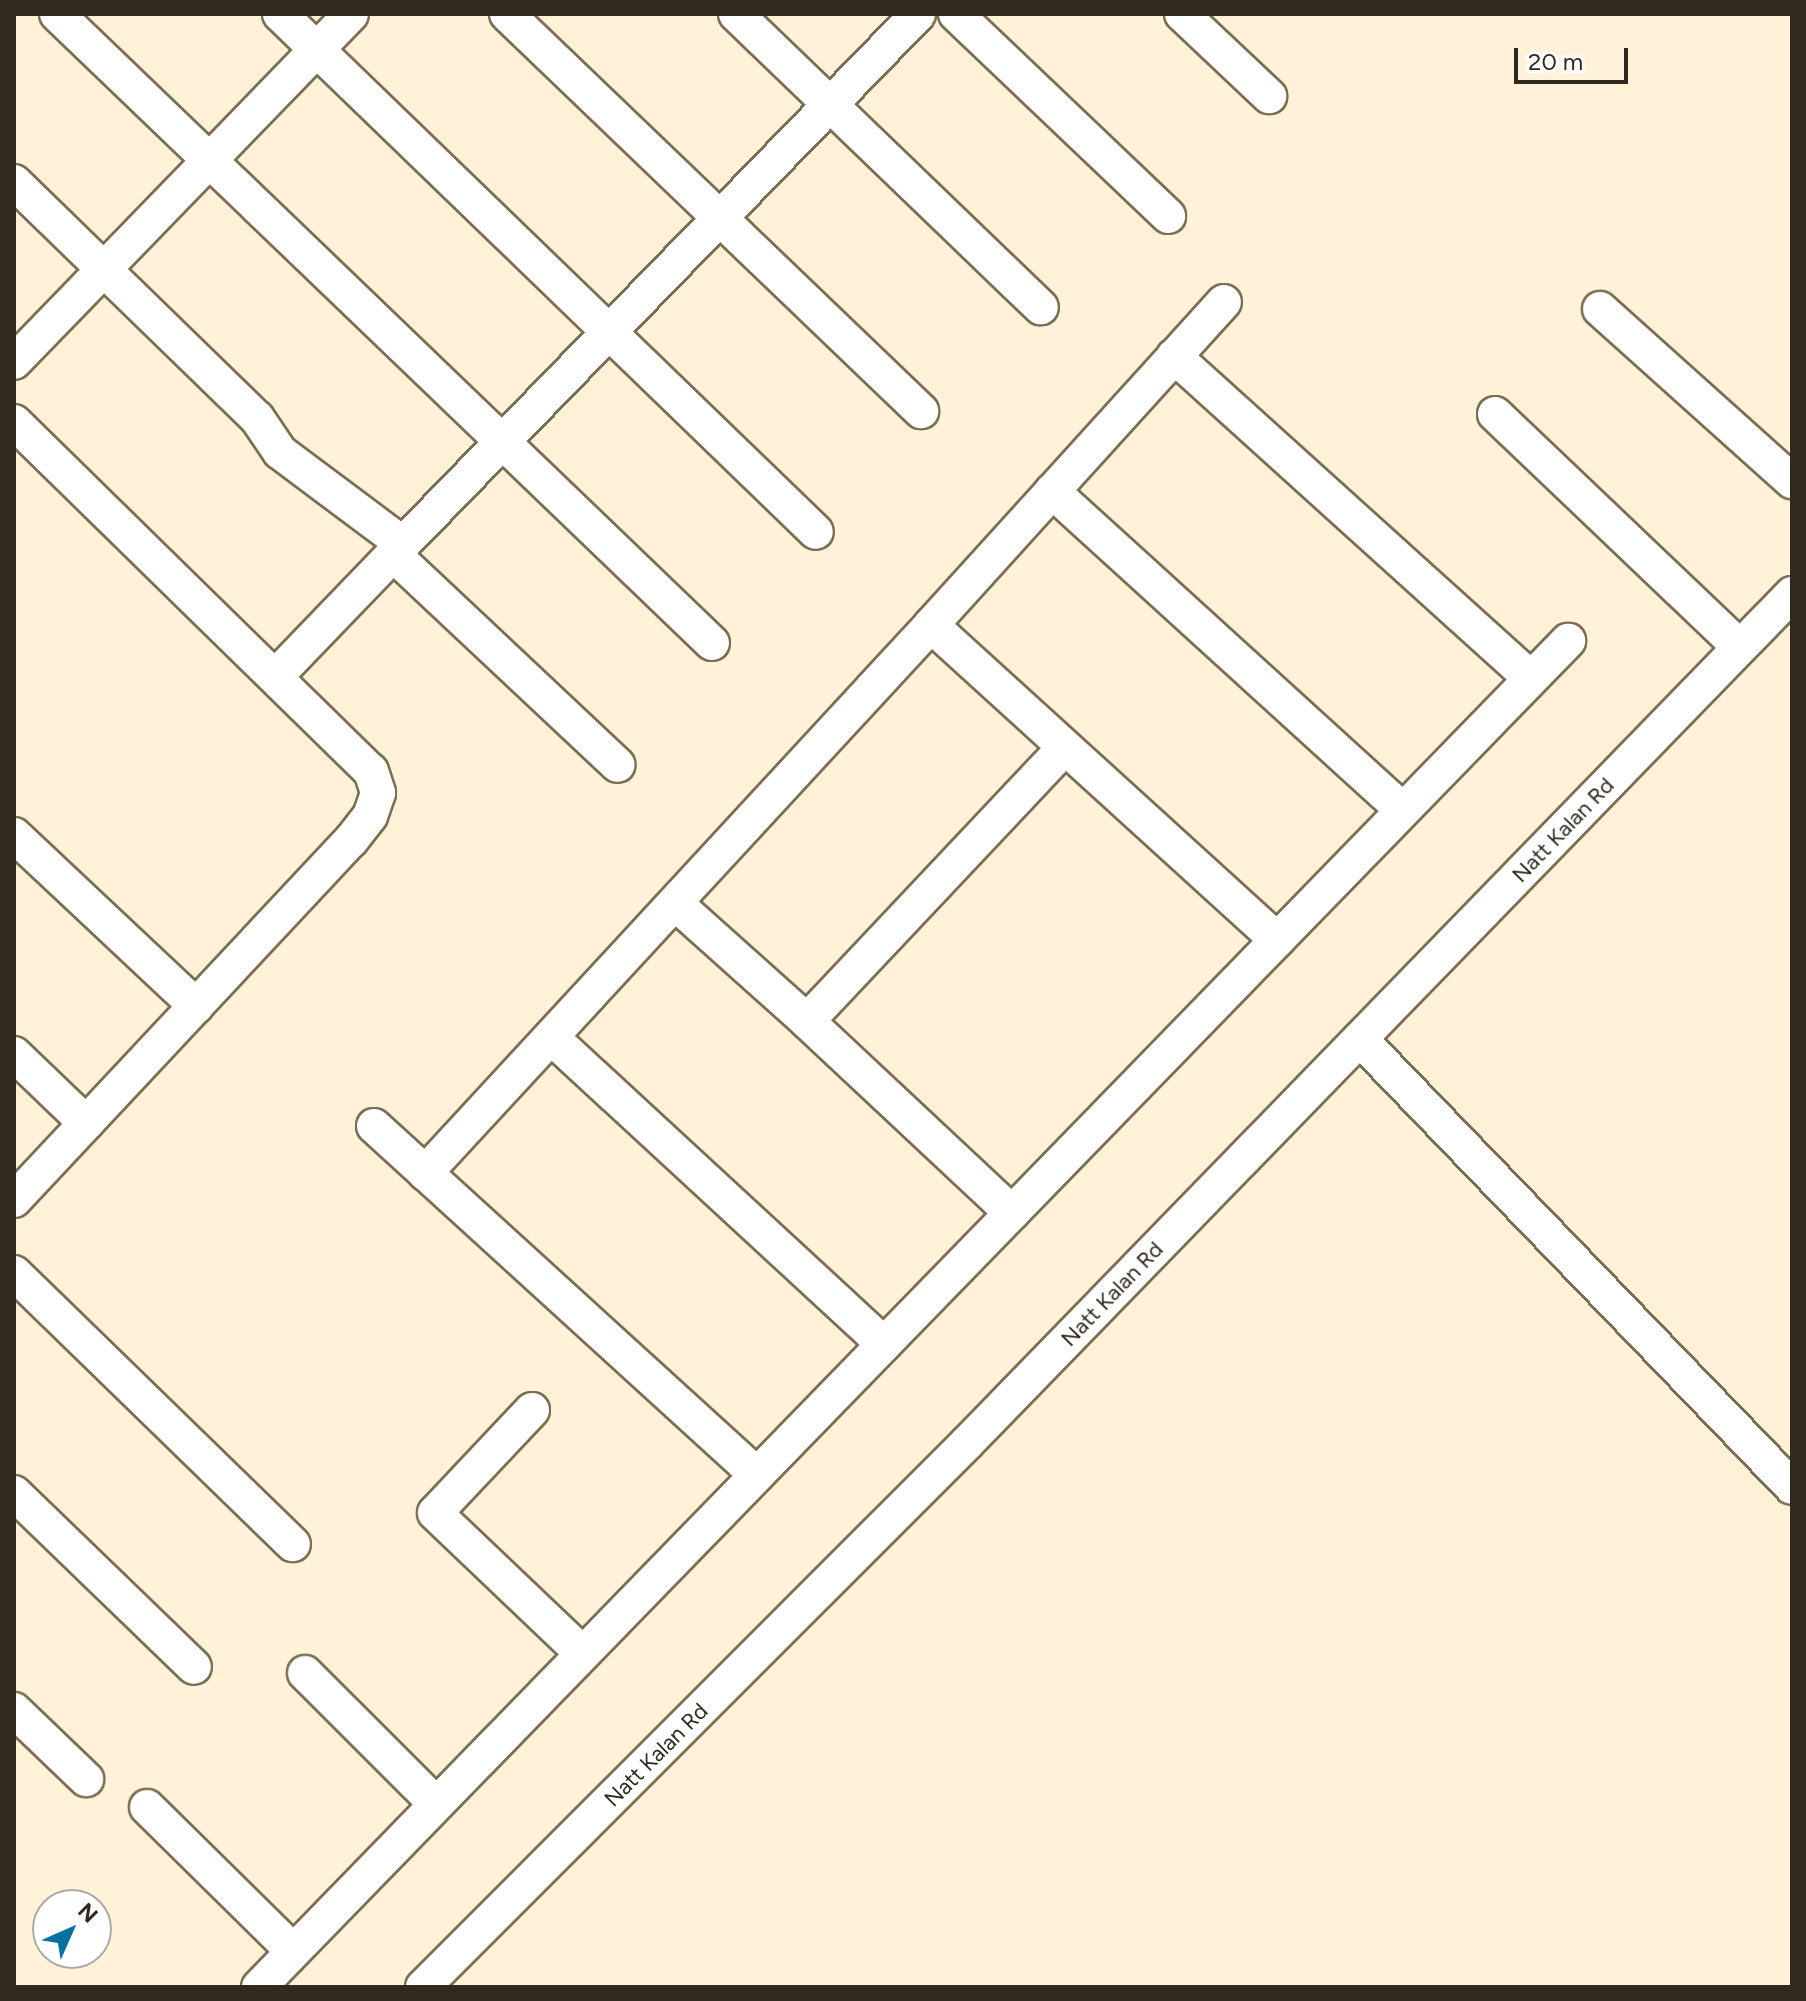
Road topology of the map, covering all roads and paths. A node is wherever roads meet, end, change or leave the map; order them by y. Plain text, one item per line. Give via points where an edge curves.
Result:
1 (57, 14) edge
2 (280, 14) edge
3 (351, 14) edge
4 (507, 14) edge
5 (736, 14) edge
6 (918, 14) edge
7 (956, 14) edge
8 (1182, 14) edge
9 (316, 50) junction
10 (1269, 96) dead end
11 (832, 104) junction
12 (209, 161) junction
13 (14, 182) edge
14 (1168, 216) dead end
15 (721, 218) junction
16 (105, 270) junction
17 (1224, 302) dead end
18 (1041, 307) dead end
19 (1600, 309) dead end
20 (610, 332) junction
21 (1174, 356) junction
22 (14, 362) edge
23 (921, 411) dead end
24 (1495, 414) dead end
25 (14, 422) edge
26 (504, 441) junction
27 (1792, 481) edge
28 (1052, 491) junction
29 (816, 532) dead end
30 (398, 549) junction
31 (1792, 594) edge
32 (931, 625) junction
33 (1568, 641) dead end
34 (712, 643) dead end
35 (1740, 647) junction
36 (275, 677) junction
37 (1531, 679) junction
38 (1065, 747) junction
39 (618, 765) dead end
40 (1403, 810) junction
41 (14, 835) edge
42 (675, 903) junction
43 (1277, 940) junction
44 (196, 1006) junction
45 (807, 1021) junction
46 (551, 1037) junction
47 (1360, 1039) junction
48 (14, 1054) edge
49 (86, 1123) junction
50 (374, 1126) dead end
51 (425, 1173) junction
52 (14, 1200) edge
53 (1012, 1213) junction
54 (14, 1273) edge
55 (884, 1344) junction
56 (532, 1410) dead end
57 (757, 1475) junction
58 (1792, 1487) edge
59 (14, 1493) edge
60 (293, 1544) dead end
61 (583, 1654) junction
62 (194, 1667) dead end
63 (305, 1673) dead end
64 (14, 1710) edge
65 (86, 1779) dead end
66 (436, 1804) junction
67 (147, 1807) dead end
68 (293, 1951) junction
69 (259, 1987) edge
70 (423, 1987) edge

1 - 12 street
2 - 9 street
3 - 9 street
4 - 15 street
5 - 11 street
6 - 11 street
7 - 14 street
8 - 10 street
9 - 12 street
9 - 20 street
11 - 15 street
11 - 18 street
12 - 16 street
12 - 26 street
13 - 16 street
15 - 20 street
15 - 23 street
16 - 22 street
16 - 30 street via 257,418 280,452
17 - 21 street
19 - 27 street
20 - 26 street
20 - 29 street
21 - 28 street
21 - 37 street
24 - 35 street
25 - 36 street
26 - 30 street
26 - 34 street
28 - 32 street
28 - 40 street
30 - 36 street
30 - 39 street
31 - 35 street, Natt Kalan Rd
32 - 38 street
32 - 42 street
33 - 37 street
35 - 47 street, Natt Kalan Rd
36 - 44 street via 371,771 378,793 370,816 351,840
37 - 40 street
38 - 43 street
38 - 45 street
40 - 43 street
41 - 44 street
42 - 45 street
42 - 46 street
43 - 53 street
44 - 49 street
45 - 53 street
46 - 51 street
46 - 55 street
47 - 58 street
47 - 70 street, Natt Kalan Rd via 967,1443
48 - 49 street
49 - 52 street
50 - 51 street
51 - 57 street
53 - 55 street
54 - 60 street
55 - 57 street
56 - 61 street via 435,1513
57 - 61 street
59 - 62 street
61 - 66 street
63 - 66 street
64 - 65 street
66 - 68 street
67 - 68 street
68 - 69 street

